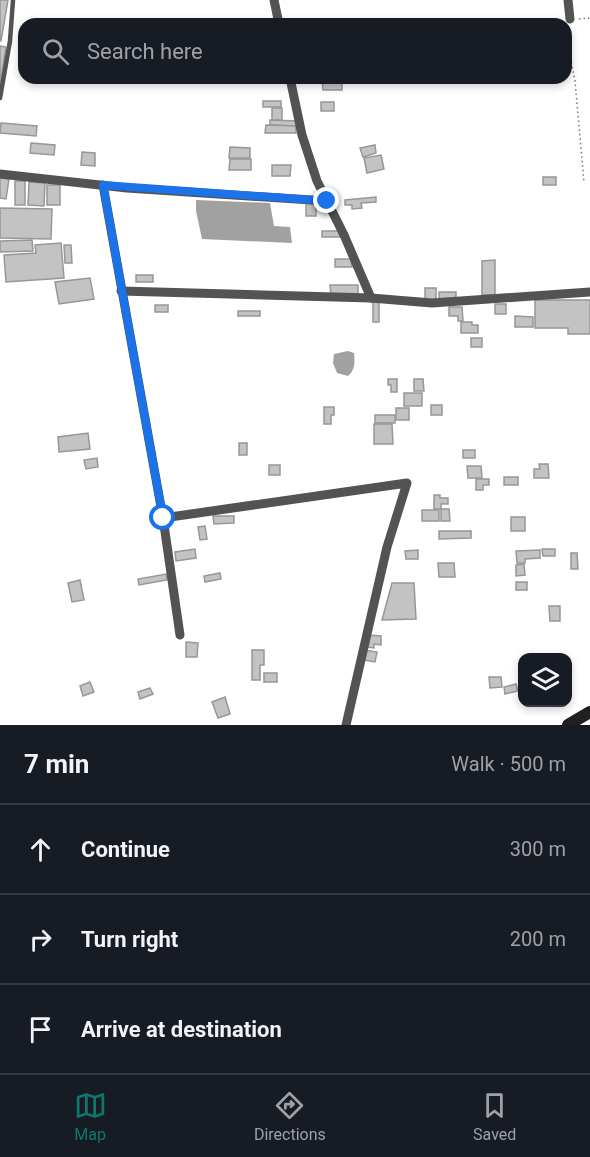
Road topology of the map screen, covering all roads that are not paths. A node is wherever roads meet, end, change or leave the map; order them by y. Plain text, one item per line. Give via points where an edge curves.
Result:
1 (13, 0) edge
2 (274, 0) edge
3 (568, 0) edge
4 (278, 18) edge
5 (570, 18) edge
6 (291, 84) edge
7 (0, 98) edge
8 (0, 174) edge
9 (103, 185) junction
10 (327, 201) junction
11 (121, 291) junction
12 (590, 292) edge
13 (371, 298) junction
14 (163, 518) junction
15 (180, 635) dead end
16 (590, 712) edge
17 (346, 725) edge
18 (568, 725) edge

1 - 7 lane
2 - 4 street
3 - 5 street
6 - 10 street via 302,135
8 - 9 street
9 - 10 street
9 - 11 street
10 - 13 street
11 - 13 street
11 - 14 street
12 - 13 street via 432,303
14 - 15 street
14 - 17 street via 407,483 387,547
16 - 18 main road

